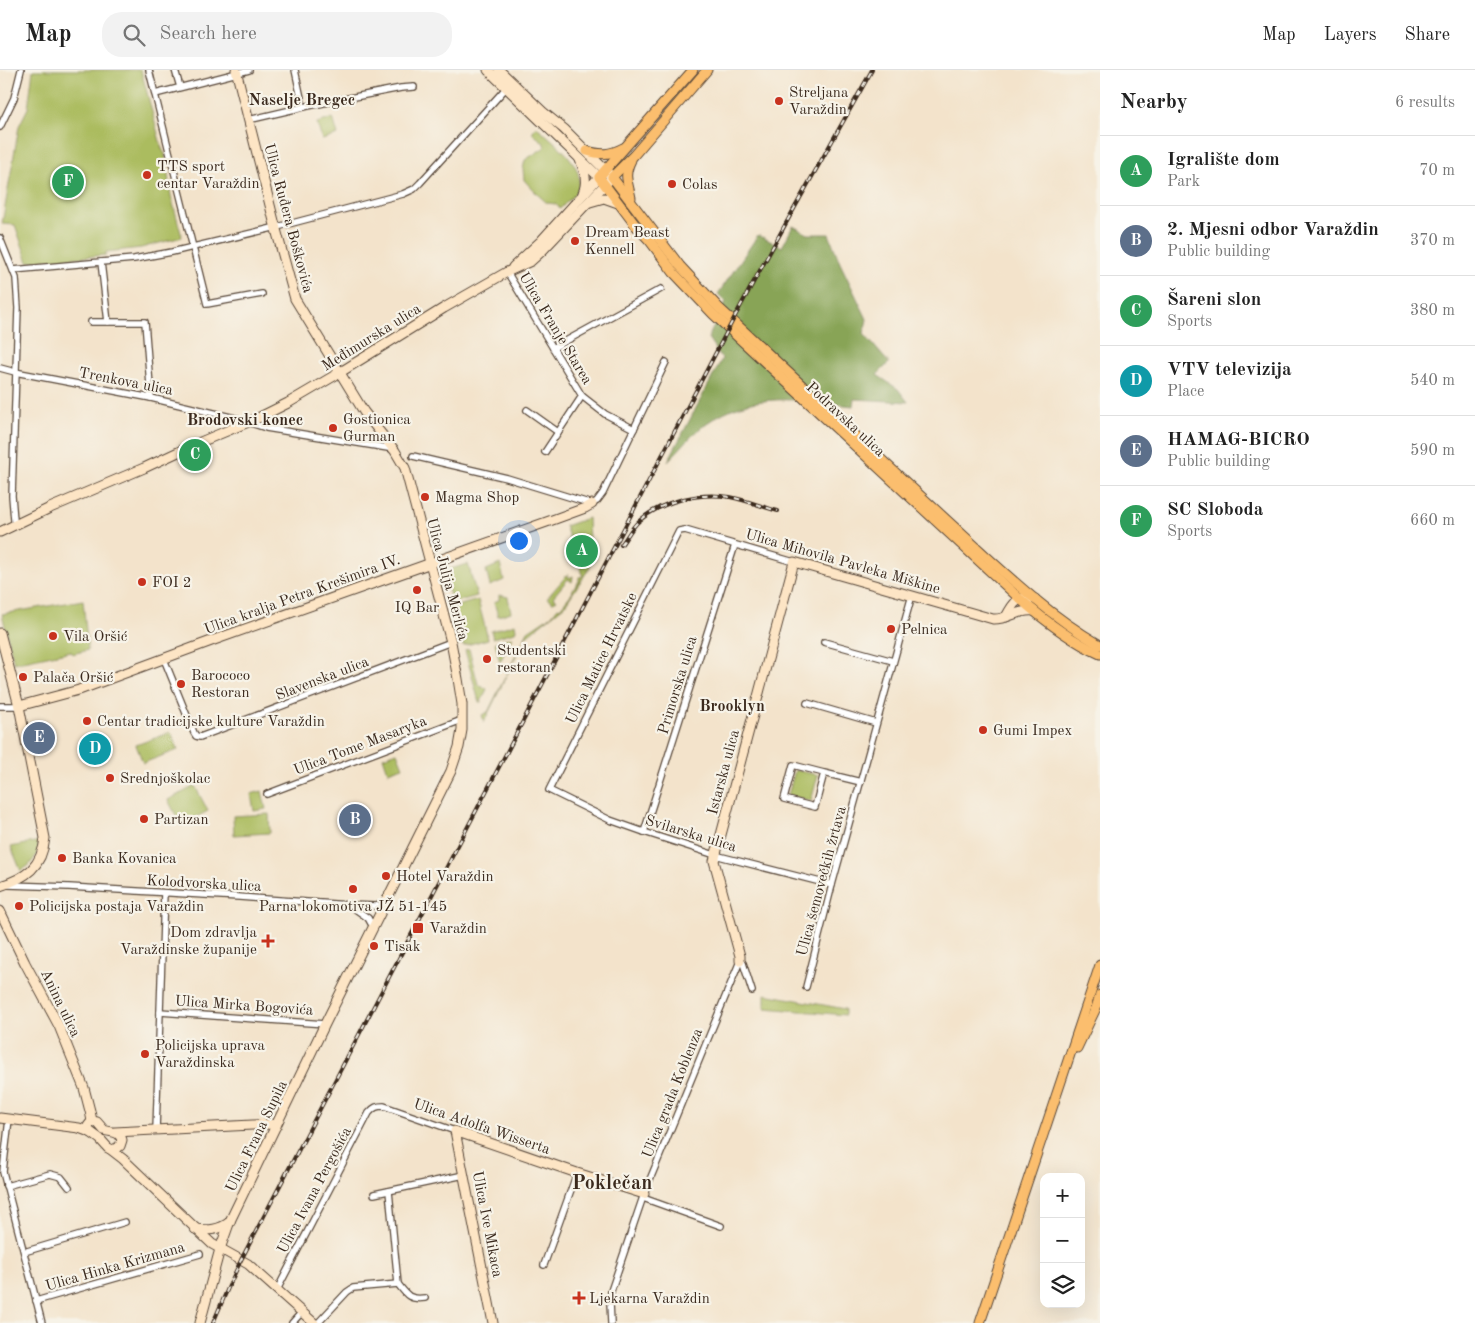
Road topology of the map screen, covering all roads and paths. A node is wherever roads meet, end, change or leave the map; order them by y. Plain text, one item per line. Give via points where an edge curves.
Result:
1 (21, 70) edge
2 (149, 70) edge
3 (176, 70) edge
4 (249, 70) edge
5 (295, 70) edge
6 (488, 70) edge
7 (499, 70) edge
8 (693, 70) edge
9 (707, 70) edge
10 (236, 72) edge
11 (180, 87) junction
12 (414, 87) dead end
13 (507, 87) junction
14 (155, 94) junction
15 (304, 107) junction
16 (248, 120) junction
17 (0, 126) edge
18 (627, 146) junction
19 (587, 151) junction
20 (634, 155) junction
21 (580, 158) junction
22 (609, 173) junction
23 (602, 181) junction
24 (585, 199) junction
25 (618, 202) junction
26 (631, 202) junction
27 (275, 228) junction
28 (0, 238) edge
29 (194, 247) junction
30 (101, 262) junction
31 (13, 270) junction
32 (508, 272) junction
33 (661, 289) dead end
34 (262, 294) dead end
35 (91, 322) dead end
36 (108, 322) junction
37 (553, 348) junction
38 (666, 362) dead end
39 (0, 368) edge
40 (15, 372) junction
41 (339, 373) junction
42 (582, 396) junction
43 (151, 398) junction
44 (527, 410) dead end
45 (247, 423) junction
46 (634, 429) junction
47 (558, 432) junction
48 (394, 450) junction
49 (546, 452) dead end
50 (413, 456) dead end
51 (592, 504) junction
52 (16, 524) junction
53 (0, 532) edge
54 (675, 536) joint
55 (734, 545) junction
56 (794, 562) junction
57 (430, 563) junction
58 (1009, 589) junction
59 (912, 595) junction
60 (1020, 599) junction
61 (1035, 599) junction
62 (1011, 606) junction
63 (1034, 612) junction
64 (1006, 617) junction
65 (0, 633) edge
66 (451, 642) junction
67 (824, 642) dead end
68 (1100, 645) edge
69 (1100, 654) edge
70 (164, 659) junction
71 (893, 661) junction
72 (807, 703) dead end
73 (0, 706) edge
74 (19, 706) junction
75 (462, 720) junction
76 (876, 722) junction
77 (824, 773) junction
78 (861, 782) junction
79 (549, 790) joint
80 (266, 794) dead end
81 (644, 832) junction
82 (715, 856) junction
83 (832, 885) junction
84 (1, 886) edge
85 (164, 893) junction
86 (385, 904) junction
87 (349, 905) junction
88 (0, 911) edge
89 (373, 927) junction
90 (740, 961) junction
91 (1100, 965) edge
92 (806, 987) dead end
93 (752, 991) dead end
94 (1100, 995) edge
95 (160, 1012) junction
96 (325, 1024) junction
97 (1063, 1078) junction
98 (378, 1106) joint
99 (4, 1118) edge
100 (92, 1125) junction
101 (276, 1126) junction
102 (156, 1130) junction
103 (130, 1131) junction
104 (455, 1131) junction
105 (115, 1132) junction
106 (121, 1143) junction
107 (110, 1149) junction
108 (123, 1159) junction
109 (576, 1173) junction
110 (464, 1175) junction
111 (6, 1186) junction
112 (69, 1187) dead end
113 (389, 1191) junction
114 (374, 1194) dead end
115 (643, 1196) junction
116 (125, 1222) dead end
117 (230, 1222) junction
118 (721, 1226) dead end
119 (195, 1229) junction
120 (220, 1249) junction
121 (24, 1252) junction
122 (200, 1254) dead end
123 (544, 1265) dead end
124 (398, 1284) junction
125 (277, 1290) junction
126 (426, 1298) dead end
127 (36, 1301) junction
128 (302, 1312) junction
129 (42, 1323) edge
130 (200, 1323) edge
131 (292, 1323) edge
132 (314, 1323) edge
133 (318, 1323) edge
134 (493, 1323) edge
135 (611, 1323) edge
136 (980, 1323) edge

1 - 17 street via 14,98
2 - 14 street
3 - 11 street
4 - 10 street
5 - 15 street
6 - 13 main road
7 - 19 main road
8 - 18 main road, Međimurska ulica
9 - 20 main road, Međimurska ulica
10 - 11 street
10 - 16 main road, Ulica Ruđera Boškovića
11 - 14 street
12 - 15 street
13 - 21 main road
13 - 27 street via 414,189
14 - 29 street
15 - 16 street
16 - 27 main road, Ulica Ruđera Boškovića
18 - 19 main road via 606,155
18 - 22 main road, Međimurska ulica
19 - 22 main road
20 - 22 main road, Međimurska ulica
20 - 26 main road via 627,178
21 - 23 main road
21 - 24 main road via 585,171
22 - 23 main road, Međimurska ulica
22 - 26 main road, Podravska ulica
23 - 24 main road, Međimurska ulica
23 - 25 main road, Podravska ulica
24 - 25 main road via 604,198
24 - 32 main road, Međimurska ulica via 536,256
25 - 58 main road, Podravska ulica via 674,273 713,314
26 - 61 main road, Podravska ulica via 680,266 719,308
27 - 29 street
27 - 41 main road, Ulica Ruđera Boškovića via 295,299
28 - 31 street
29 - 30 street
29 - 34 street via 207,304
30 - 31 street
30 - 36 street
31 - 40 street via 18,308
32 - 37 street, Ulica Franje Starea
32 - 41 main road, Međimurska ulica
33 - 37 street
35 - 36 street
36 - 43 street via 145,322
37 - 42 street, Ulica Franje Starea
38 - 46 street
39 - 40 street, Trenkova ulica
40 - 43 street, Trenkova ulica
40 - 52 street via 12,496
41 - 45 main road, Međimurska ulica via 273,412
41 - 48 main road, Ulica Julija Merlića
42 - 46 street, Ulica Franje Starea via 605,414
42 - 47 street
43 - 45 street, Trenkova ulica
44 - 47 street
45 - 48 street
45 - 52 main road, Međimurska ulica
46 - 51 street via 604,493
47 - 49 street
48 - 57 main road, Ulica Julija Merlića via 405,468
50 - 51 street via 507,478
51 - 57 main road, Ulica kralja Petra Krešimira IV.
52 - 53 main road, Međimurska ulica
54 - 55 street, Ulica Mihovila Pavleka Miškine via 682,530
54 - 79 street, Ulica Matice Hrvatske
55 - 56 street, Ulica Mihovila Pavleka Miškine
55 - 81 street, Primorska ulica
56 - 59 main road, Ulica Mihovila Pavleka Miškine
56 - 82 main road, Istarska ulica
57 - 66 main road, Ulica Julija Merlića
57 - 70 main road, Ulica kralja Petra Krešimira IV.
58 - 60 main road, Podravska ulica
58 - 62 main road
59 - 64 main road, Ulica Mihovila Pavleka Miškine via 987,617
59 - 71 street, Ulica šemovečkih žrtava
60 - 61 main road
60 - 62 main road
60 - 63 main road, Podravska ulica
61 - 68 main road, Podravska ulica
62 - 64 main road
63 - 64 main road, Ulica Mihovila Pavleka Miškine via 1019,612
63 - 69 main road, Podravska ulica via 1066,636
65 - 74 main road
66 - 70 street, Slavenska ulica via 200,737 194,732
66 - 75 main road, Ulica Julija Merlića
67 - 71 street
70 - 74 main road, Ulica kralja Petra Krešimira IV. via 79,690
71 - 76 street, Ulica šemovečkih žrtava
72 - 76 street
73 - 74 street
74 - 84 main road via 45,838 42,855 34,868 22,878
75 - 80 street, Ulica Tome Masaryka
75 - 86 main road, Ulica Julija Merlića via 454,763
76 - 78 street, Ulica šemovečkih žrtava
77 - 77 street, Ulica šemovečkih žrtava via 793,765 784,799 815,807
77 - 78 street, Ulica šemovečkih žrtava
78 - 83 street, Ulica šemovečkih žrtava
79 - 81 street, Svilarska ulica via 610,820
81 - 82 street, Svilarska ulica
82 - 83 street, Svilarska ulica
82 - 90 main road, Istarska ulica
83 - 92 street, Ulica šemovečkih žrtava
84 - 85 street, Kolodvorska ulica
85 - 87 street, Kolodvorska ulica
85 - 95 street
86 - 87 street, Kolodvorska ulica
86 - 89 main road, Ulica Frana Supila
87 - 89 street via 364,915
88 - 100 main road, Anina ulica via 59,1026 84,1088
89 - 96 main road, Ulica Frana Supila
90 - 93 street via 744,963
90 - 115 street, Ulica grada Koblenza
91 - 97 main road
94 - 97 main road
95 - 96 street, Ulica Mirka Bogovića
95 - 102 street
96 - 101 main road, Ulica Frana Supila
97 - 136 main road
98 - 104 street, Ulica Adolfa Wisserta
98 - 125 street, Ulica Ivana Pergošića via 369,1113
99 - 100 main road via 79,1128
99 - 111 street
100 - 105 main road
100 - 107 main road
101 - 102 main road
101 - 117 main road, Ulica Frana Supila
102 - 103 main road
103 - 105 main road
103 - 106 main road
104 - 109 main road, Ulica Adolfa Wisserta
104 - 110 main road, Ulica Ive Mikaca
105 - 106 main road via 120,1135
106 - 107 main road via 116,1149
106 - 108 main road
107 - 108 main road
108 - 119 main road
109 - 115 main road, Ulica Adolfa Wisserta
109 - 123 street
110 - 113 street
110 - 134 main road, Ulica Ive Mikaca
111 - 112 street via 50,1174 61,1177
111 - 121 street
113 - 114 street
113 - 124 street
115 - 118 street, Ulica Adolfa Wisserta
115 - 135 street, Ulica grada Koblenza via 613,1285
116 - 121 street
117 - 119 main road via 210,1231
117 - 120 main road, Ulica Frana Supila
119 - 120 main road
120 - 125 main road via 248,1264
120 - 130 main road, Ulica Frana Supila
121 - 127 street
122 - 127 street, Ulica Hinka Krizmana
124 - 126 street via 414,1300
124 - 133 street via 353,1288
125 - 128 main road
127 - 129 street
128 - 131 street
128 - 132 main road

